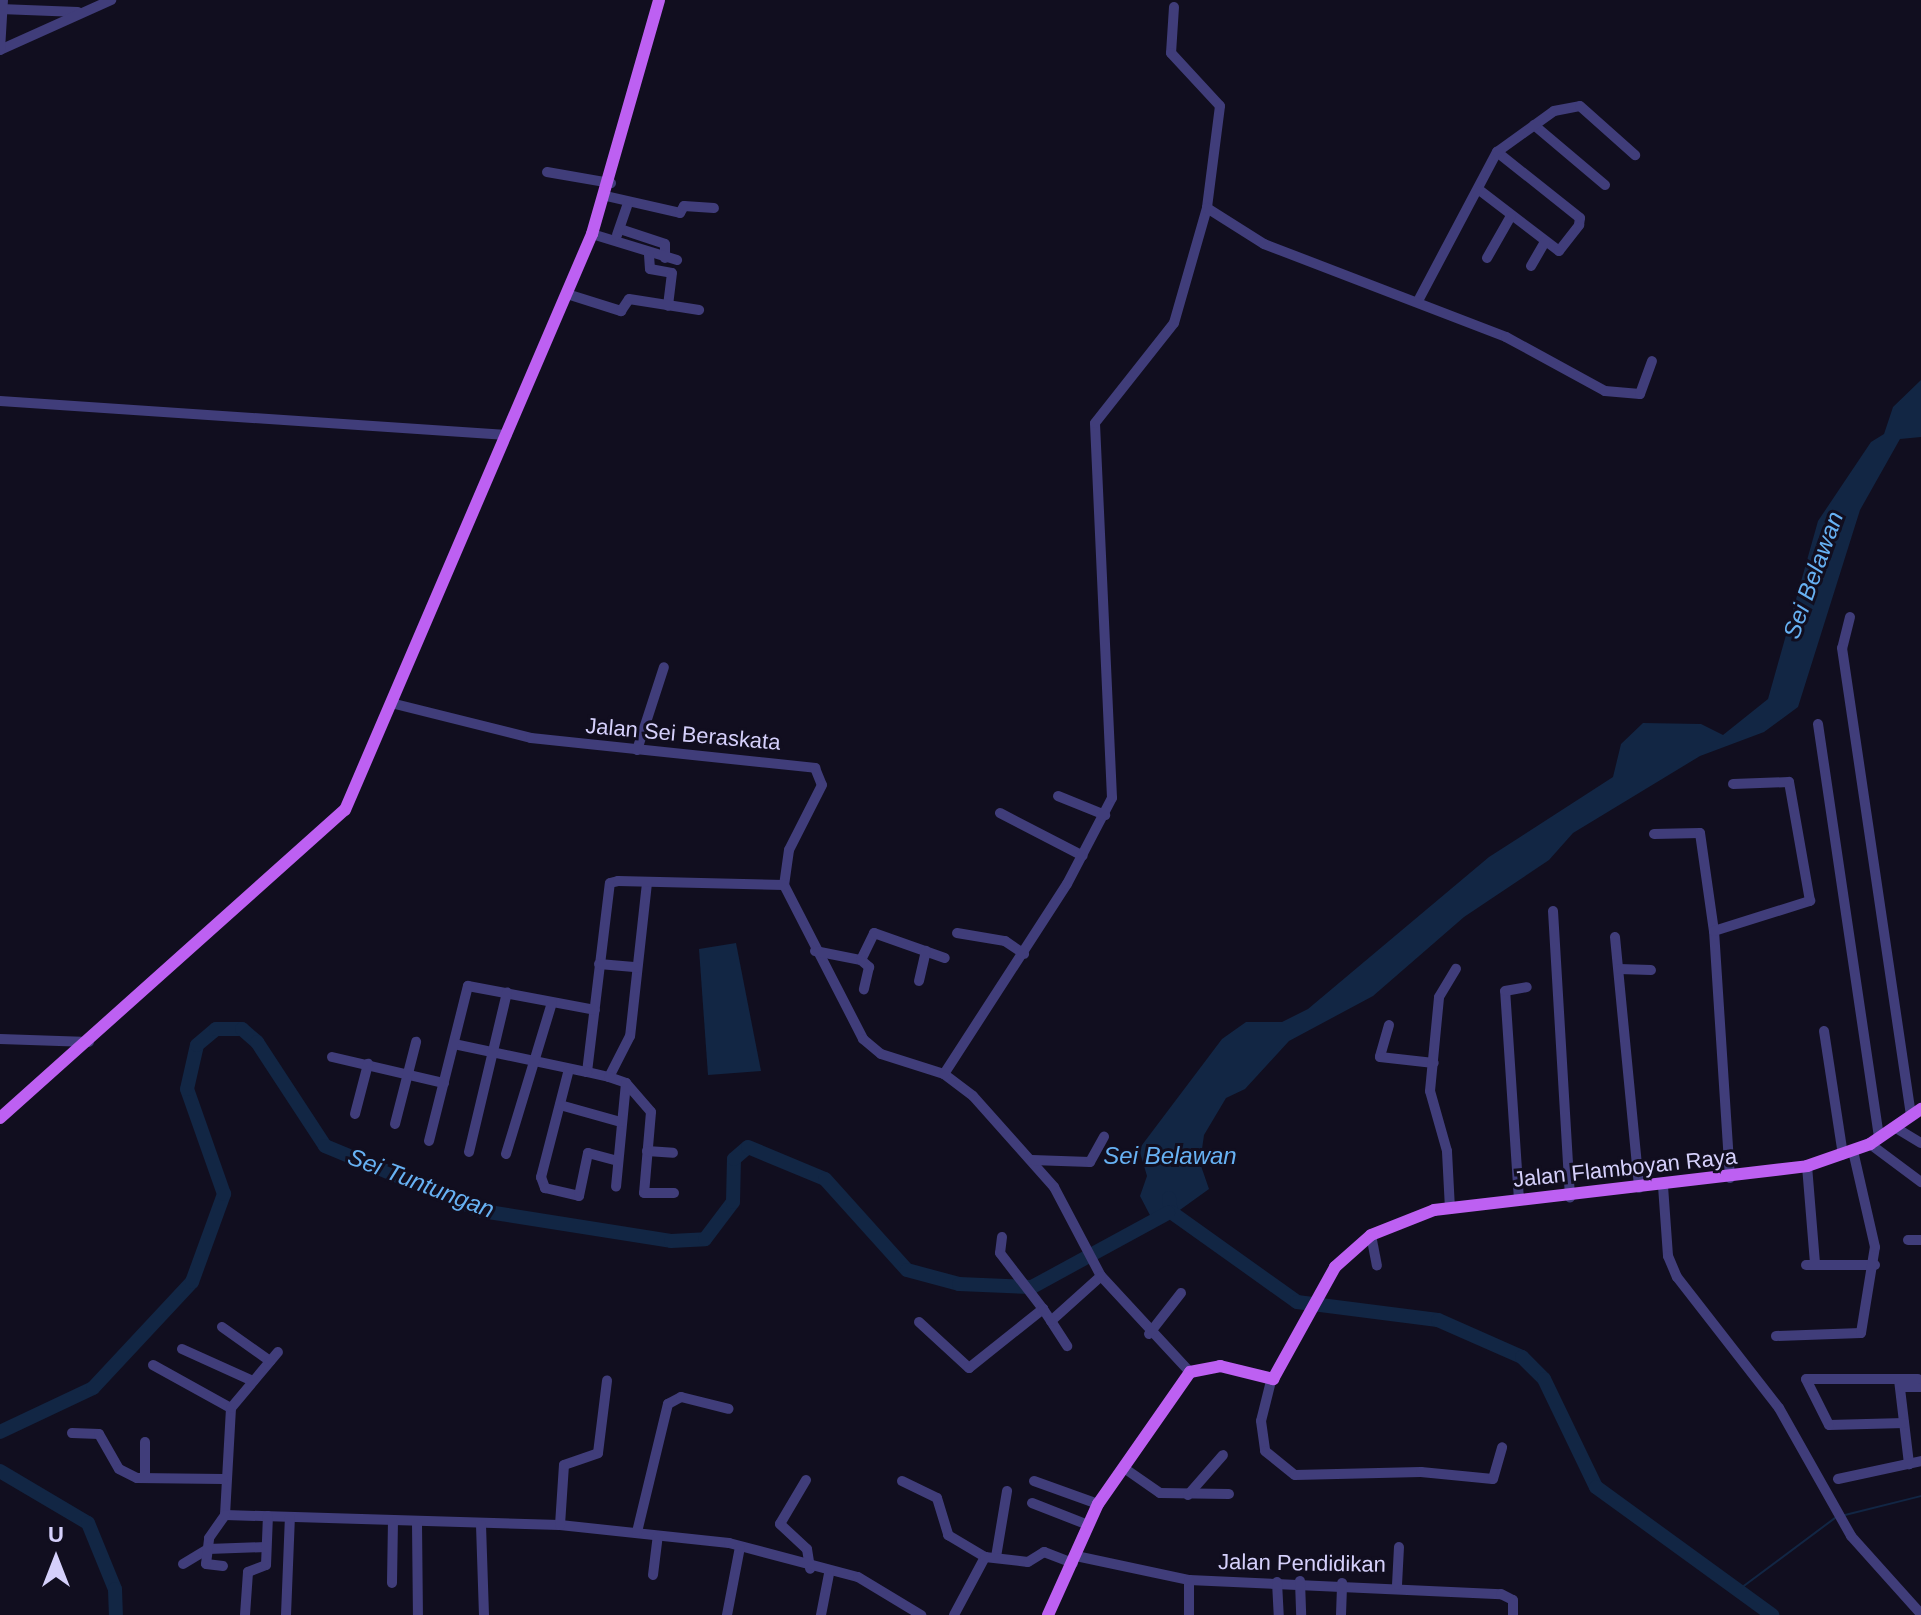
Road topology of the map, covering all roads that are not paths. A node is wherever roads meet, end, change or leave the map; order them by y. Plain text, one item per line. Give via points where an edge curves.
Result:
1 (79, 0) edge
2 (111, 0) edge
3 (659, 0) edge
4 (2, 6) edge
5 (40, 6) edge
6 (1174, 7) dead end
7 (78, 14) junction
8 (0, 50) edge
9 (1534, 125) junction
10 (1497, 152) junction
11 (1635, 155) dead end
12 (547, 172) dead end
13 (1605, 185) dead end
14 (1478, 189) junction
15 (617, 197) junction
16 (714, 208) dead end
17 (1207, 208) junction
18 (1511, 216) junction
19 (620, 229) junction
20 (603, 238) junction
21 (1545, 242) junction
22 (649, 255) junction
23 (665, 258) junction
24 (1487, 258) dead end
25 (677, 260) dead end
26 (1531, 266) dead end
27 (577, 297) junction
28 (1418, 301) junction
29 (668, 306) junction
30 (699, 310) dead end
31 (1652, 361) dead end
32 (0, 401) edge
33 (507, 435) junction
34 (1850, 617) dead end
35 (664, 667) dead end
36 (391, 703) junction
37 (1818, 724) dead end
38 (637, 750) junction
39 (1733, 784) dead end
40 (1058, 796) dead end
41 (1000, 813) dead end
42 (1105, 815) junction
43 (1654, 834) dead end
44 (1083, 856) junction
45 (647, 883) junction
46 (785, 889) junction
47 (1553, 911) dead end
48 (1714, 931) junction
49 (957, 933) dead end
50 (1615, 937) dead end
51 (815, 951) junction
52 (926, 951) junction
53 (1024, 954) junction
54 (945, 958) dead end
55 (861, 960) junction
56 (599, 964) junction
57 (637, 967) junction
58 (1456, 969) dead end
59 (1619, 969) junction
60 (1651, 970) dead end
61 (919, 981) dead end
62 (1527, 987) dead end
63 (864, 989) dead end
64 (507, 992) junction
65 (552, 1003) junction
66 (595, 1010) junction
67 (1389, 1025) dead end
68 (1824, 1031) dead end
69 (0, 1039) edge
70 (89, 1042) junction
71 (416, 1042) dead end
72 (454, 1044) junction
73 (494, 1053) junction
74 (332, 1057) dead end
75 (533, 1061) junction
76 (1434, 1063) junction
77 (368, 1064) junction
78 (569, 1069) junction
79 (587, 1072) junction
80 (408, 1073) junction
81 (944, 1074) junction
82 (609, 1077) junction
83 (444, 1083) junction
84 (626, 1083) junction
85 (560, 1105) junction
86 (1916, 1112) edge
87 (355, 1114) dead end
88 (0, 1118) edge
89 (621, 1122) junction
90 (395, 1124) dead end
91 (1896, 1128) junction
92 (1104, 1137) dead end
93 (1875, 1140) junction
94 (429, 1141) dead end
95 (1921, 1143) edge
96 (647, 1151) junction
97 (469, 1152) dead end
98 (673, 1153) dead end
99 (1848, 1153) junction
100 (506, 1154) dead end
101 (1032, 1160) junction
102 (617, 1161) junction
103 (1807, 1166) junction
104 (1730, 1178) junction
105 (1921, 1182) edge
106 (1663, 1186) junction
107 (616, 1187) dead end
108 (1639, 1188) junction
109 (674, 1193) dead end
110 (1570, 1197) junction
111 (1519, 1200) junction
112 (1450, 1209) junction
113 (1371, 1235) junction
114 (1002, 1237) dead end
115 (1908, 1240) dead end
116 (1921, 1240) edge
117 (1377, 1265) dead end
118 (1875, 1265) junction
119 (1101, 1276) junction
120 (1181, 1293) dead end
121 (1043, 1309) junction
122 (1051, 1321) junction
123 (919, 1322) dead end
124 (222, 1327) dead end
125 (1149, 1334) junction
126 (1776, 1336) dead end
127 (1067, 1346) dead end
128 (182, 1349) dead end
129 (278, 1352) dead end
130 (270, 1361) junction
131 (153, 1365) dead end
132 (1190, 1372) junction
133 (1920, 1380) edge
134 (253, 1381) junction
135 (607, 1381) dead end
136 (1271, 1381) junction
137 (1900, 1384) junction
138 (231, 1408) junction
139 (729, 1409) dead end
140 (1904, 1423) junction
141 (72, 1433) dead end
142 (145, 1442) dead end
143 (1502, 1447) dead end
144 (1223, 1455) dead end
145 (1921, 1461) edge
146 (1909, 1464) junction
147 (1124, 1468) junction
148 (145, 1478) junction
149 (223, 1479) junction
150 (1838, 1479) dead end
151 (806, 1480) dead end
152 (902, 1481) dead end
153 (1034, 1481) dead end
154 (1007, 1491) dead end
155 (1229, 1494) dead end
156 (1188, 1495) junction
157 (1032, 1503) dead end
158 (1098, 1504) junction
159 (225, 1515) junction
160 (268, 1516) junction
161 (290, 1517) junction
162 (393, 1522) junction
163 (417, 1524) junction
164 (481, 1525) junction
165 (560, 1525) junction
166 (1088, 1525) junction
167 (637, 1532) junction
168 (658, 1536) junction
169 (266, 1547) junction
170 (740, 1547) junction
171 (1399, 1547) dead end
172 (208, 1549) junction
173 (991, 1557) junction
174 (1075, 1559) junction
175 (183, 1564) dead end
176 (223, 1566) dead end
177 (810, 1569) junction
178 (829, 1574) junction
179 (653, 1575) dead end
180 (1189, 1580) junction
181 (1300, 1581) junction
182 (1277, 1582) junction
183 (392, 1583) dead end
184 (1342, 1583) junction
185 (1397, 1585) junction
186 (1921, 1614) edge
187 (245, 1615) edge
188 (286, 1615) edge
189 (418, 1615) edge
190 (484, 1615) edge
191 (727, 1615) edge
192 (821, 1615) edge
193 (921, 1615) edge
194 (954, 1615) edge
195 (1048, 1615) edge
196 (1189, 1615) edge
197 (1279, 1615) edge
198 (1301, 1615) edge
199 (1341, 1615) edge
200 (1513, 1615) edge

1 - 7 street
2 - 7 street
3 - 15 main road
4 - 5 street
4 - 8 street
5 - 7 street
6 - 17 street via 1171,53 1220,106
7 - 8 street
9 - 10 street
9 - 11 street via 1575,103
9 - 13 street
10 - 14 street
10 - 21 street via 1580,218 1563,250
12 - 15 street
14 - 18 street
14 - 28 street
15 - 16 street via 680,213 684,206
15 - 19 street
15 - 20 main road
17 - 28 street via 1264,244
17 - 42 street via 1174,323 1095,423 1115,776
18 - 21 street
18 - 24 street
19 - 20 street
19 - 23 street via 665,244
20 - 22 street
20 - 27 main road
21 - 26 street
22 - 23 street
22 - 29 street via 650,269 672,273
23 - 25 street
27 - 29 street via 621,311 629,299
27 - 33 main road
28 - 31 street via 1605,391 1640,394
29 - 30 street
32 - 33 street
33 - 36 main road
34 - 86 street via 1842,648
35 - 38 street
36 - 38 street, Jalan Sei Beraskata via 531,738
36 - 70 main road via 335,822
37 - 93 street
38 - 46 street, Jalan Sei Beraskata via 726,754 821,774 819,795 789,850
39 - 48 street via 1789,782 1810,901
40 - 42 street
41 - 44 street
42 - 44 street
43 - 48 street via 1700,833
44 - 53 street
45 - 46 street
45 - 56 street via 610,883
45 - 57 street
46 - 51 street, Jalan Sei Beraskata
47 - 110 street
48 - 104 street
49 - 53 street via 1005,941
50 - 59 street
51 - 55 street
51 - 81 street, Jalan Sei Beraskata via 870,1048
52 - 54 street
52 - 55 street via 874,933
52 - 61 street
53 - 81 street via 960,1039
55 - 63 street via 869,967
56 - 57 street
56 - 66 street
57 - 82 street via 630,1036
58 - 76 street via 1439,997
59 - 60 street
59 - 108 street
62 - 111 street via 1505,991
64 - 65 street
64 - 72 street via 468,986
64 - 73 street
65 - 66 street
65 - 75 street
66 - 79 street
67 - 76 street via 1380,1057
68 - 99 street
69 - 70 street
70 - 88 main road
71 - 80 street
72 - 73 street
72 - 83 street
73 - 75 street
73 - 97 street
74 - 77 street
75 - 78 street
75 - 100 street
76 - 112 street via 1431,1100 1447,1151
77 - 80 street
77 - 87 street
78 - 79 street
78 - 85 street
79 - 82 street
80 - 83 street
80 - 90 street
81 - 101 street, Jalan Sei Beraskata
82 - 84 street
83 - 94 street
84 - 89 street
84 - 96 street via 649,1106
85 - 89 street
85 - 102 street via 541,1177 545,1188 579,1196 588,1153
86 - 91 main road, Jalan Flamboyan Raya
89 - 102 street
91 - 93 main road, Jalan Flamboyan Raya
91 - 95 street
92 - 101 street via 1090,1162
93 - 99 main road, Jalan Flamboyan Raya
93 - 105 street
96 - 98 street
96 - 109 street via 644,1194
99 - 103 main road, Jalan Flamboyan Raya
99 - 118 street
101 - 119 street, Jalan Sei Beraskata
102 - 107 street
103 - 104 main road, Jalan Flamboyan Raya
103 - 118 street via 1810,1265
104 - 106 main road, Jalan Flamboyan Raya
106 - 108 main road, Jalan Flamboyan Raya
106 - 186 street via 1670,1266 1779,1408 1846,1529
108 - 110 main road, Jalan Flamboyan Raya
110 - 111 main road, Jalan Flamboyan Raya
111 - 112 main road, Jalan Flamboyan Raya
112 - 113 main road, Jalan Flamboyan Raya
113 - 117 street
113 - 136 main road, Jalan Flamboyan Raya via 1335,1267
114 - 121 street via 999,1249
115 - 116 street
118 - 126 street via 1856,1337
119 - 122 street
119 - 125 street, Jalan Sei Beraskata
120 - 125 street
121 - 122 street
121 - 123 street via 969,1368
122 - 127 street
124 - 130 street
125 - 132 street, Jalan Sei Beraskata
128 - 134 street
129 - 130 street
130 - 134 street
131 - 138 street
132 - 136 main road via 1220,1366
132 - 147 main road
133 - 137 street
134 - 138 street
135 - 165 street via 598,1453 564,1465
136 - 143 street via 1262,1439 1269,1458 1295,1475 1496,1478
137 - 140 street
137 - 140 street via 1810,1376 1805,1383 1829,1425
138 - 149 street
139 - 167 street via 681,1397 668,1404
140 - 146 street
141 - 148 street via 99,1434 119,1469
142 - 148 street
144 - 156 street
145 - 146 street
146 - 150 street
147 - 156 street via 1153,1490
147 - 158 main road
148 - 149 street
149 - 159 street
151 - 177 street via 780,1524 807,1549
152 - 173 street via 937,1498 948,1535
153 - 158 street
154 - 173 street
155 - 156 street
157 - 166 street
158 - 166 main road
159 - 160 street
159 - 172 street
160 - 161 street
160 - 169 street
161 - 162 street
161 - 188 street
162 - 163 street
162 - 183 street
163 - 164 street
163 - 189 street
164 - 165 street
164 - 190 street
165 - 167 street
166 - 174 main road
167 - 168 street
168 - 170 street
168 - 179 street
169 - 172 street
169 - 187 street via 264,1567 248,1572
170 - 177 street
170 - 191 street
171 - 185 street
172 - 175 street
172 - 176 street via 208,1566
173 - 174 street, Jalan Pendidikan via 1028,1562 1044,1552
173 - 194 street
174 - 180 street, Jalan Pendidikan
174 - 195 main road
177 - 178 street
178 - 192 street
178 - 193 street via 872,1583
180 - 182 street, Jalan Pendidikan
180 - 196 street
181 - 182 street, Jalan Pendidikan
181 - 184 street, Jalan Pendidikan
181 - 198 street
182 - 197 street
184 - 185 street, Jalan Pendidikan
184 - 199 street
185 - 200 street, Jalan Pendidikan via 1501,1594 1513,1600

